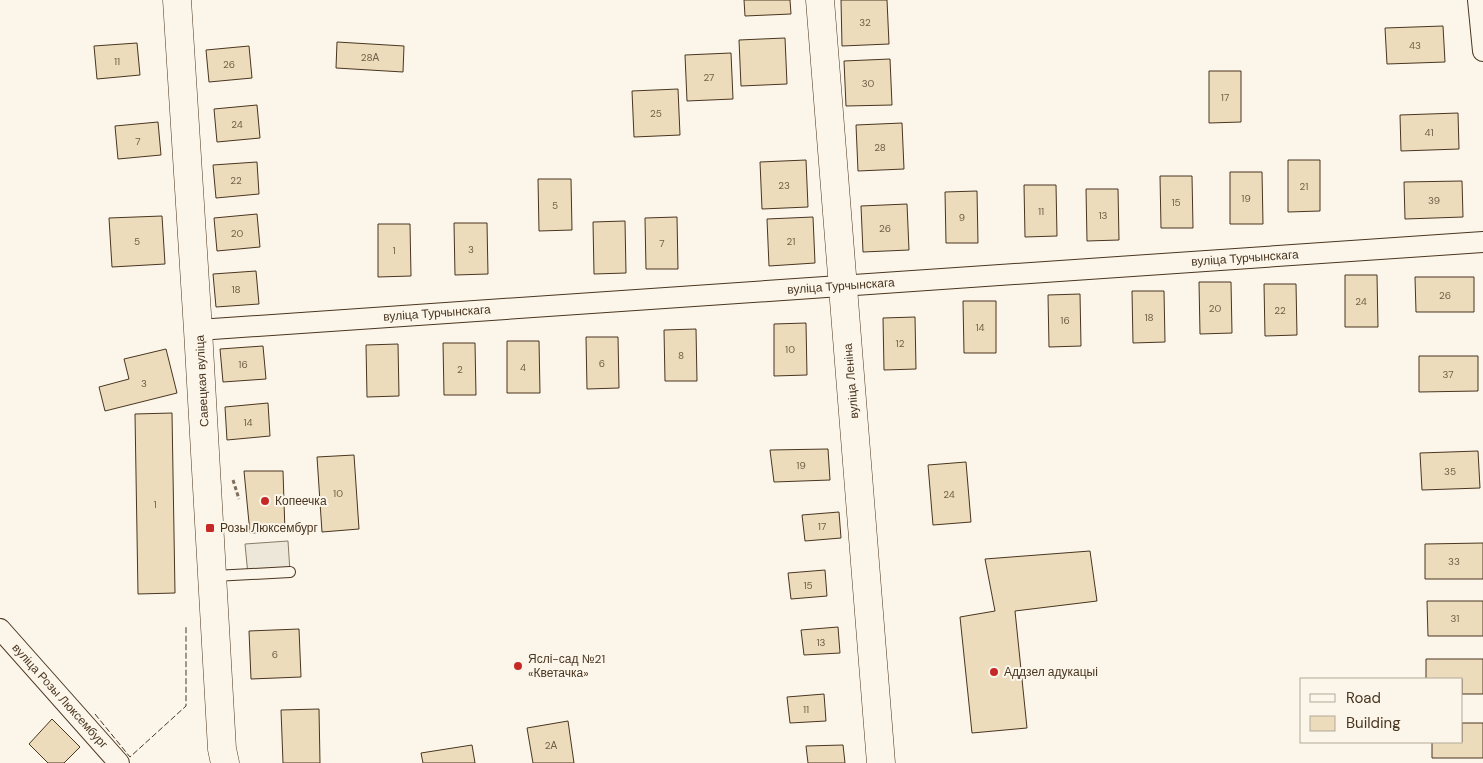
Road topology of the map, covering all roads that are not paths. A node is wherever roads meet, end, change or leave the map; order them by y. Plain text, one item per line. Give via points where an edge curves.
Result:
1 (177, 0) edge
2 (820, 0) edge
3 (1478, 0) edge
4 (1483, 51) edge
5 (1483, 242) edge
6 (843, 286) junction
7 (198, 330) junction
8 (290, 572) dead end
9 (212, 576) junction
10 (0, 629) edge
11 (119, 763) edge
12 (224, 763) edge
13 (881, 763) edge

1 - 7 street, Савецкая вуліца
2 - 6 street, вуліца Леніна
3 - 4 street
5 - 6 street, вуліца Турчынскага
6 - 7 street, вуліца Турчынскага
6 - 13 street, вуліца Леніна
7 - 9 street, Савецкая вуліца
8 - 9 lane
9 - 12 street, Савецкая вуліца
10 - 11 street, вуліца Розы Люксембург

